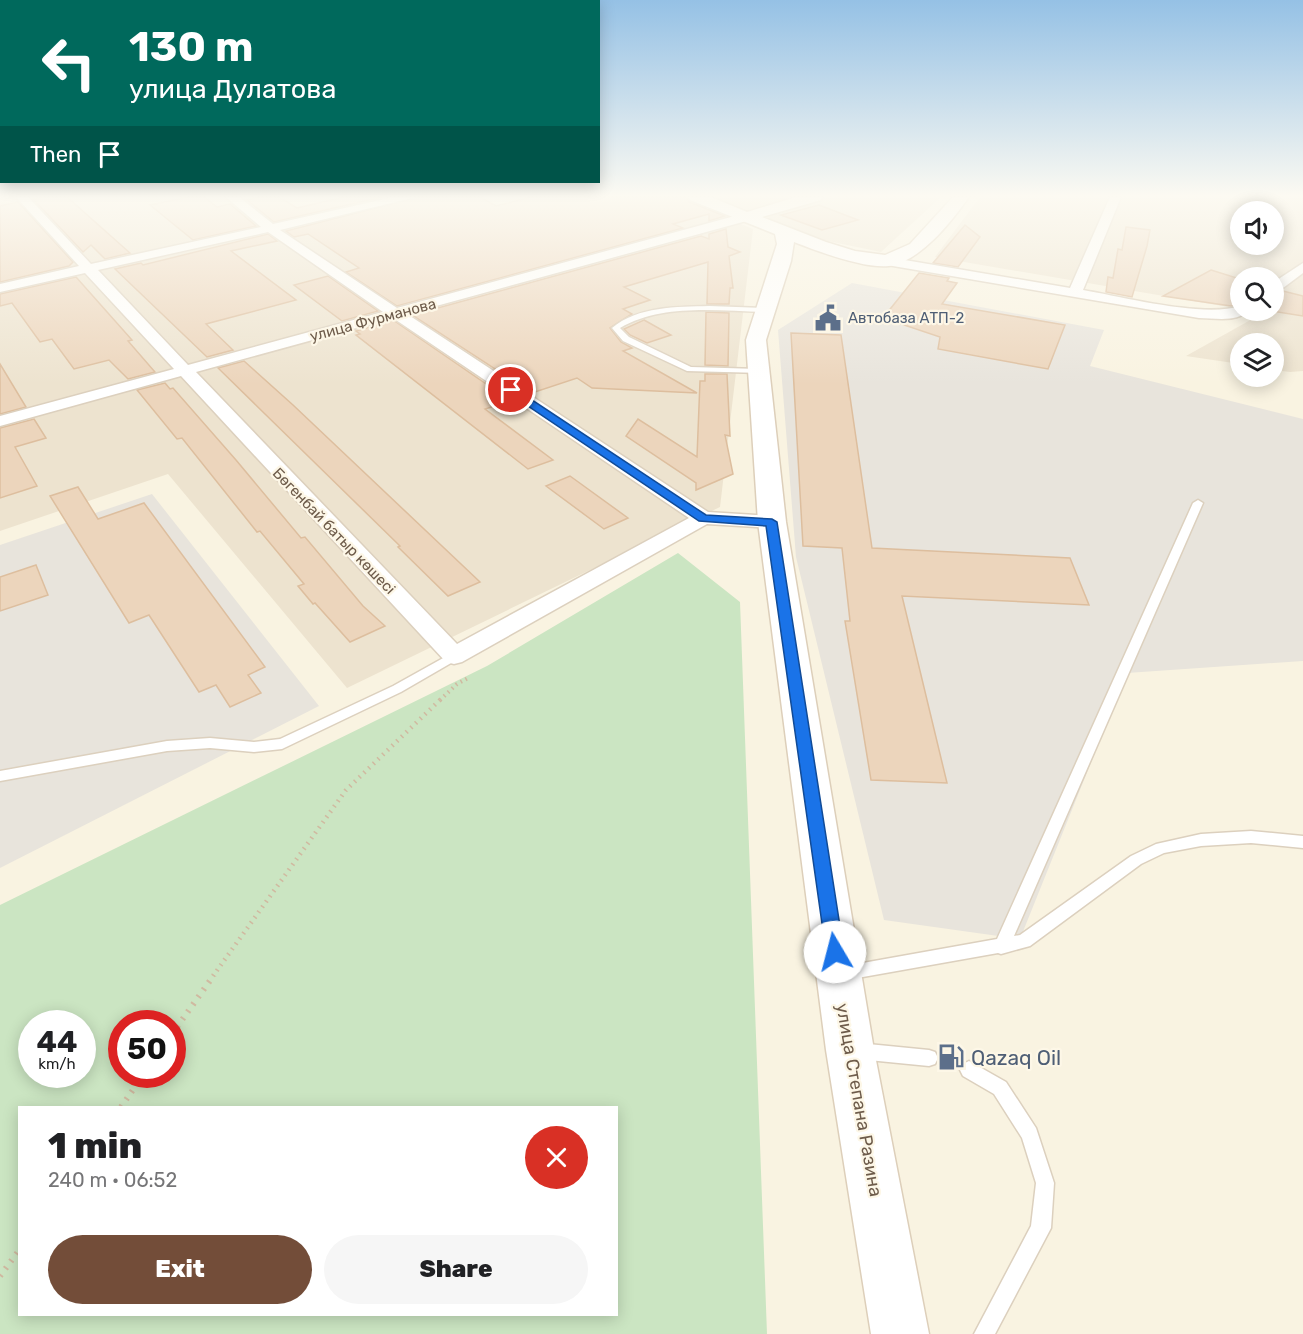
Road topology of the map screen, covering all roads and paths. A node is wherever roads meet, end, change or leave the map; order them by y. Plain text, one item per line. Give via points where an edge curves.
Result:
1 (79, 259) edge
2 (132, 259) edge
3 (315, 259) edge
4 (593, 259) edge
5 (780, 259) edge
6 (875, 259) edge
7 (891, 259) edge
8 (1089, 259) edge
9 (887, 261) junction
10 (1303, 267) edge
11 (89, 269) junction
12 (1284, 281) edge
13 (0, 288) edge
14 (1075, 293) junction
15 (766, 310) junction
16 (395, 314) junction
17 (1230, 315) edge
18 (759, 371) junction
19 (183, 372) junction
20 (0, 421) edge
21 (1198, 503) dead end
22 (703, 518) junction
23 (772, 522) junction
24 (454, 656) junction
25 (0, 776) edge
26 (1303, 842) edge
27 (1001, 947) junction
28 (839, 974) junction
29 (186, 1014) edge
30 (850, 1050) junction
31 (929, 1058) dead end
32 (969, 1070) dead end
33 (134, 1088) edge
34 (122, 1106) edge
35 (18, 1252) edge
36 (0, 1276) edge
37 (900, 1334) edge
38 (984, 1334) edge

1 - 11 street, Бөгенбай батыр көшесі
2 - 11 street
3 - 16 street
4 - 16 street, улица Фурманова
5 - 15 main road, улица Степана Разина
6 - 9 main road
7 - 9 main road
8 - 14 street
9 - 14 street
10 - 12 street
11 - 13 street
11 - 19 street, Бөгенбай батыр көшесі
14 - 17 street via 1199,314
15 - 18 main road, улица Степана Разина via 756,340
15 - 18 lane via 671,311 639,316 616,328 626,339 690,369
16 - 19 street, улица Фурманова
16 - 22 street
18 - 23 main road, улица Степана Разина
19 - 20 street, улица Фурманова
19 - 24 street, Бөгенбай батыр көшесі
21 - 27 lane
22 - 23 street
22 - 24 street
23 - 28 main road, улица Степана Разина
24 - 25 lane via 397,689 282,744 167,746
24 - 29 path via 488,666 457,684 346,790
26 - 27 lane via 1251,837 1201,840 1161,848 1136,861 1024,941
27 - 28 lane
28 - 30 main road, улица Степана Разина
30 - 31 lane
30 - 37 main road, улица Степана Разина
32 - 38 lane via 1000,1088 1030,1134 1045,1184 1041,1228
33 - 34 path
35 - 36 path

